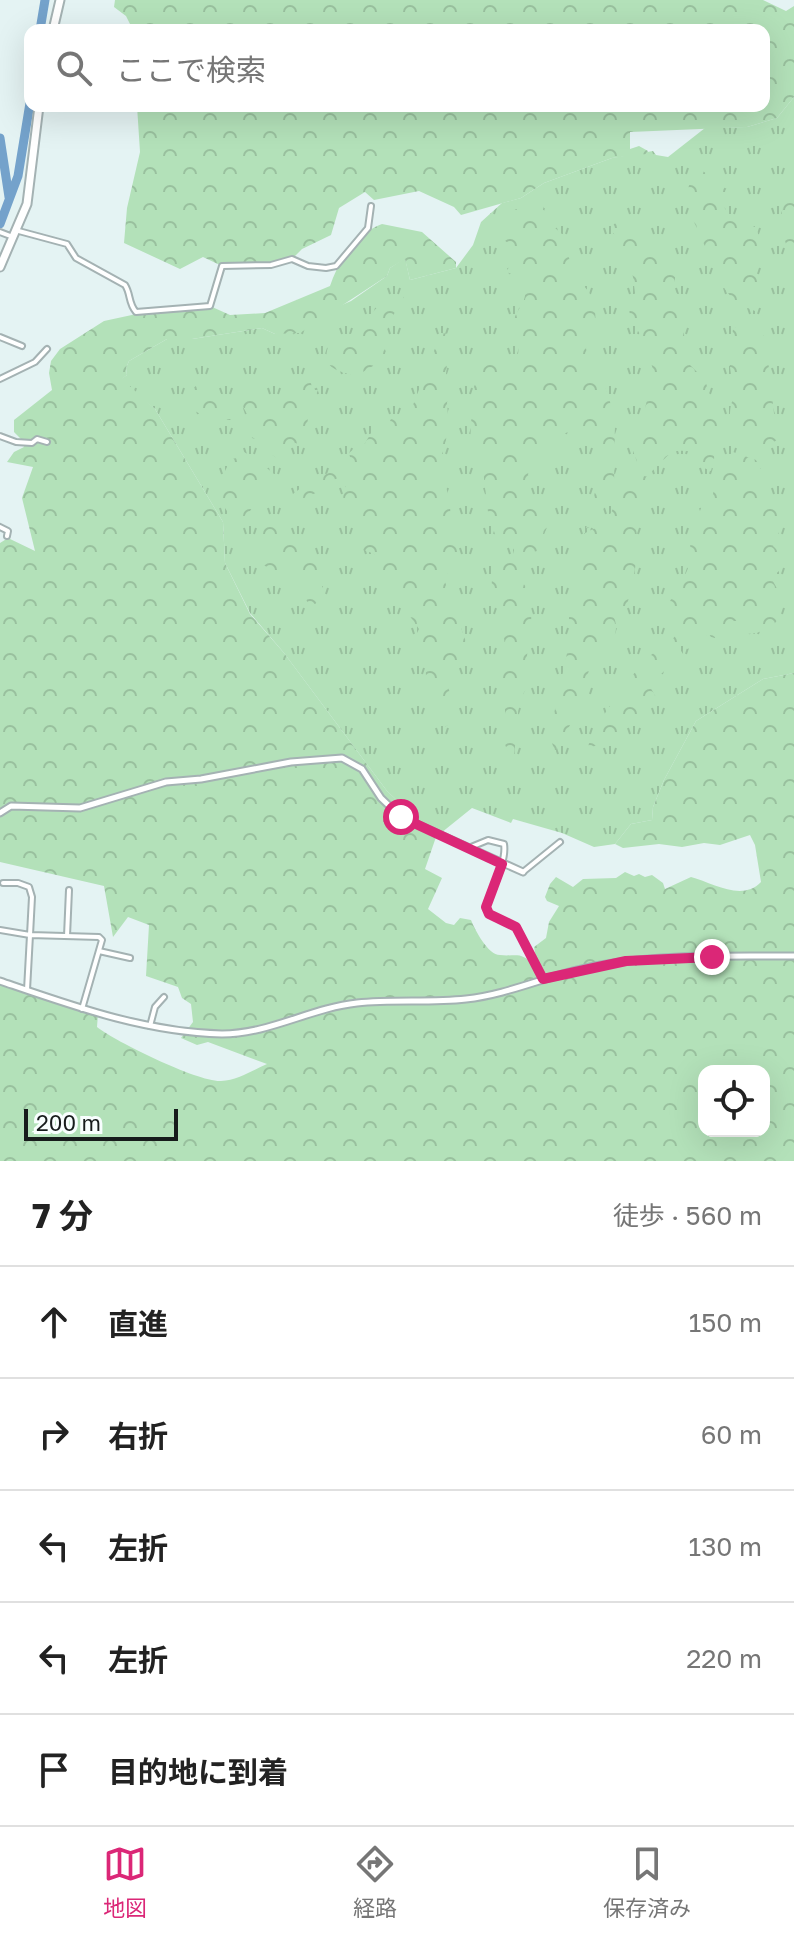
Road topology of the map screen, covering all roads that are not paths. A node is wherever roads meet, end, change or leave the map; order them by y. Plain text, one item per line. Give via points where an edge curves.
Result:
1 (58, 1) edge
2 (54, 24) edge
3 (38, 112) edge
4 (371, 206) dead end
5 (0, 232) edge
6 (14, 234) junction
7 (0, 267) edge
8 (0, 337) edge
9 (22, 346) dead end
10 (47, 349) dead end
11 (0, 379) edge
12 (0, 436) edge
13 (47, 442) dead end
14 (0, 527) edge
15 (7, 536) dead end
16 (0, 813) edge
17 (560, 842) dead end
18 (468, 849) junction
19 (502, 864) junction
20 (523, 872) joint
21 (3, 883) dead end
22 (69, 890) dead end
23 (0, 930) edge
24 (30, 935) junction
25 (67, 936) junction
26 (99, 951) junction
27 (794, 956) edge
28 (130, 958) dead end
29 (543, 979) junction
30 (0, 981) edge
31 (27, 990) junction
32 (164, 997) dead end
33 (82, 1009) junction
34 (150, 1026) junction

1 - 2 main road
3 - 6 main road via 27,204
4 - 6 street via 368,228 336,266 308,266 292,259 222,266 210,306 136,312 125,285 76,258 67,244
5 - 6 street
6 - 7 main road
8 - 9 street
10 - 11 street via 35,362
12 - 13 street
14 - 15 street
16 - 18 street via 11,806 80,808 166,782 342,758 362,769 401,817
17 - 20 street
18 - 19 street
18 - 19 street via 488,840 504,844
19 - 20 street
19 - 29 street via 486,907 489,914 516,927
21 - 24 street via 29,887
22 - 25 street
23 - 24 street
24 - 25 street
24 - 31 street
25 - 26 street via 99,937
26 - 28 street
26 - 33 street
27 - 29 street via 649,958
29 - 34 street via 466,999 342,1005 244,1033
30 - 31 street
31 - 33 street
32 - 34 street
33 - 34 street

